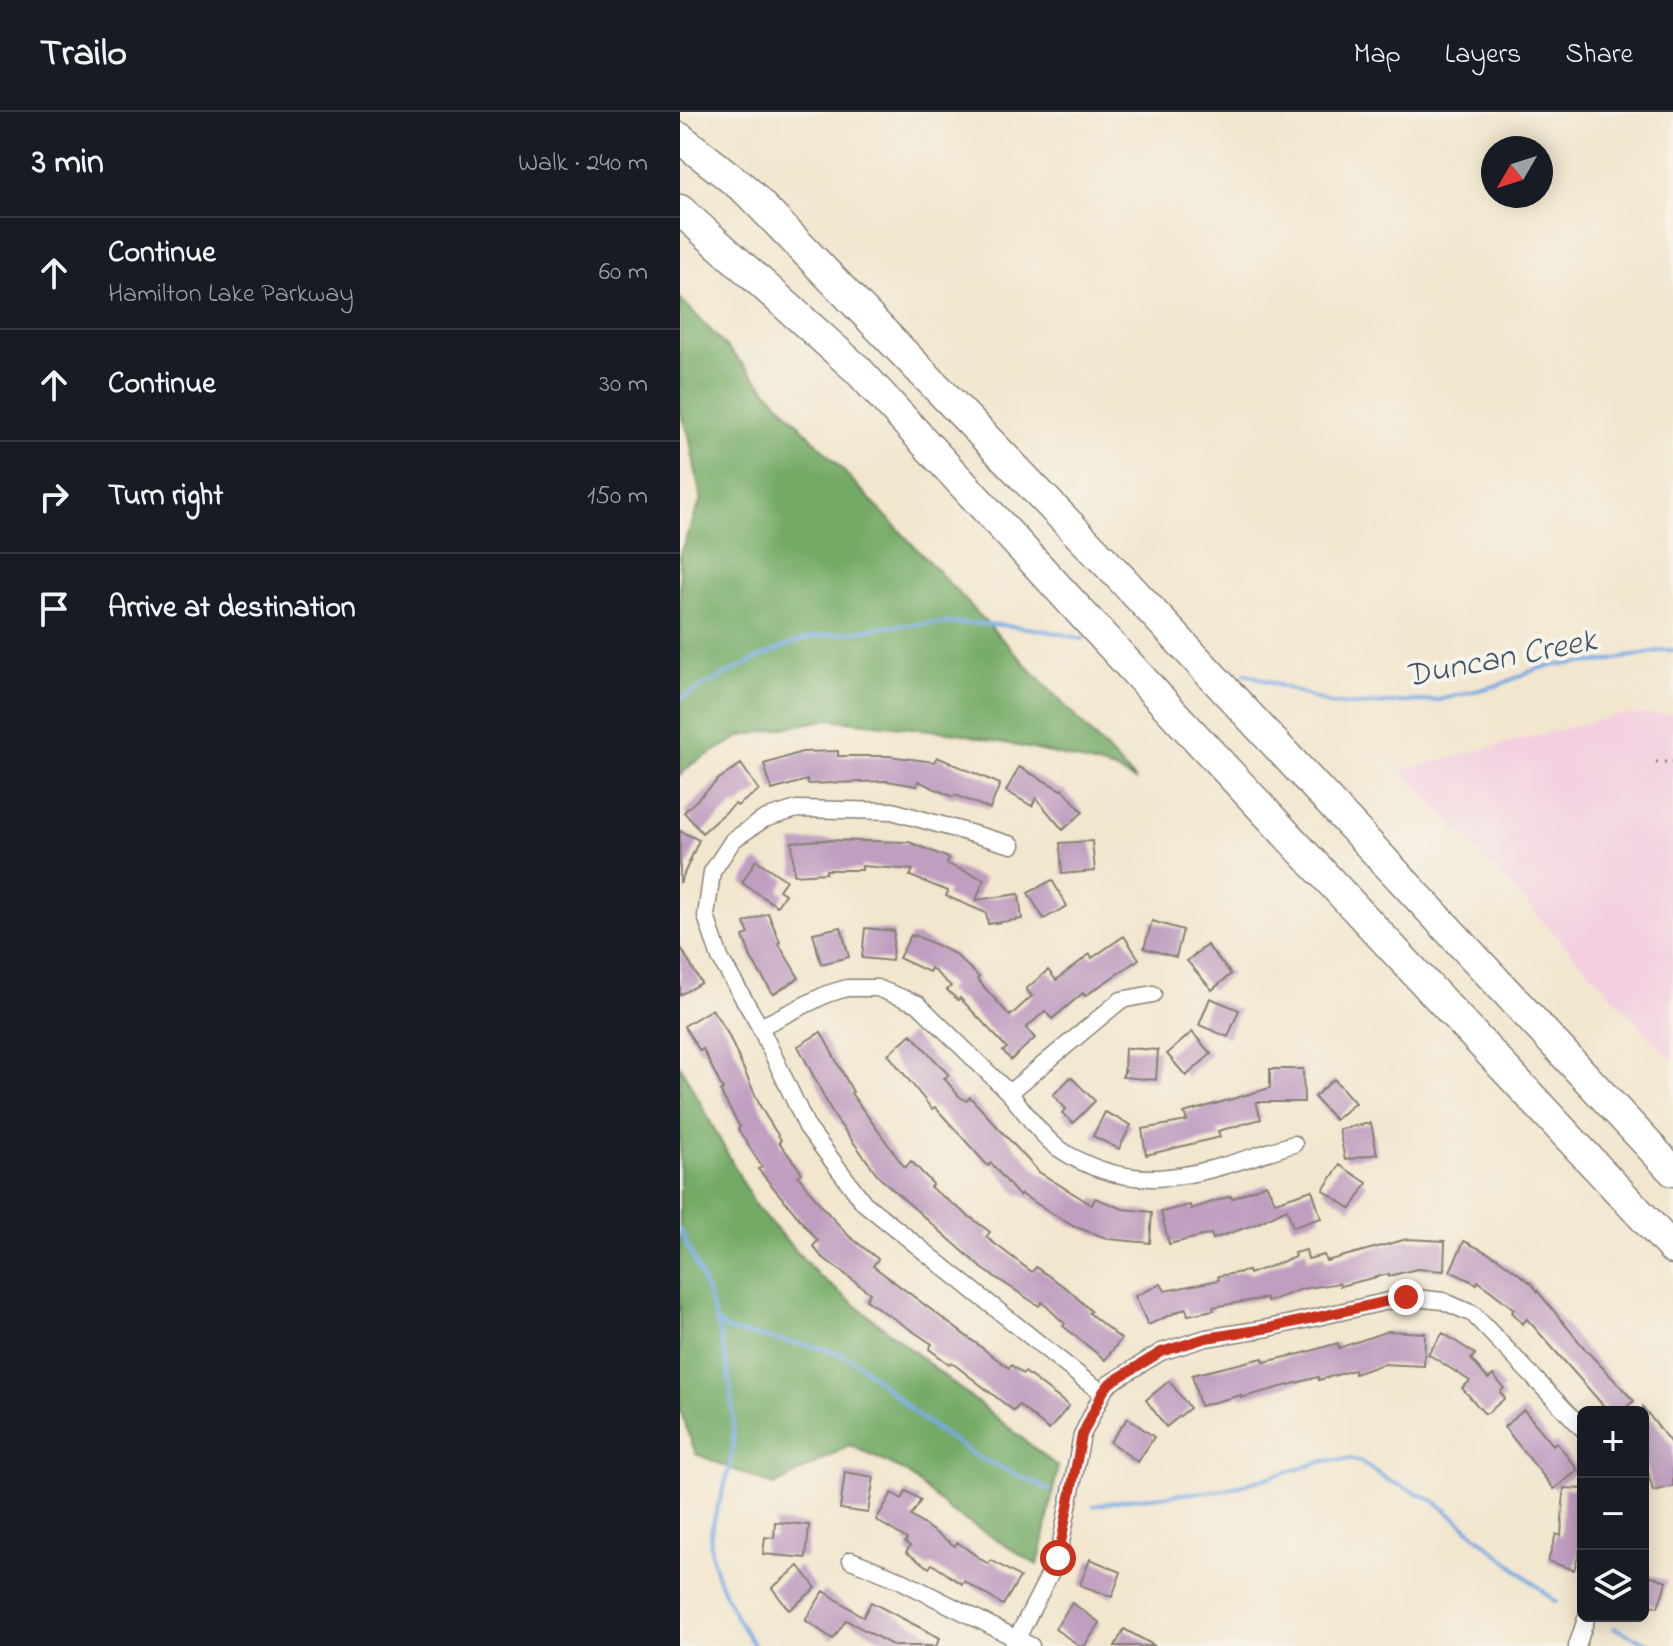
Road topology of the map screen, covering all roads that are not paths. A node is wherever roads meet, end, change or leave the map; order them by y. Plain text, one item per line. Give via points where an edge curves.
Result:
1 (680, 138) edge
2 (680, 210) edge
3 (1012, 845) dead end
4 (1153, 994) dead end
5 (760, 1027) junction
6 (1009, 1093) junction
7 (1294, 1144) dead end
8 (1673, 1171) edge
9 (1673, 1249) edge
10 (1103, 1392) junction
11 (1577, 1423) edge
12 (851, 1560) dead end
13 (1585, 1622) edge
14 (1020, 1644) edge
15 (1577, 1646) edge

1 - 8 highway via 747,191 1119,576
2 - 9 highway via 858,370
3 - 5 street via 892,811 797,809 764,819 733,840 712,872 706,916 720,958
4 - 6 street via 1121,1000
5 - 6 street via 827,994 877,988 918,1004
5 - 10 street via 807,1127 864,1203
6 - 7 street via 1056,1147 1096,1168 1143,1180 1182,1177
10 - 11 street via 1137,1365 1176,1347 1406,1297 1443,1301 1473,1314
10 - 14 street via 1082,1435 1058,1558
12 - 14 street
13 - 15 street

